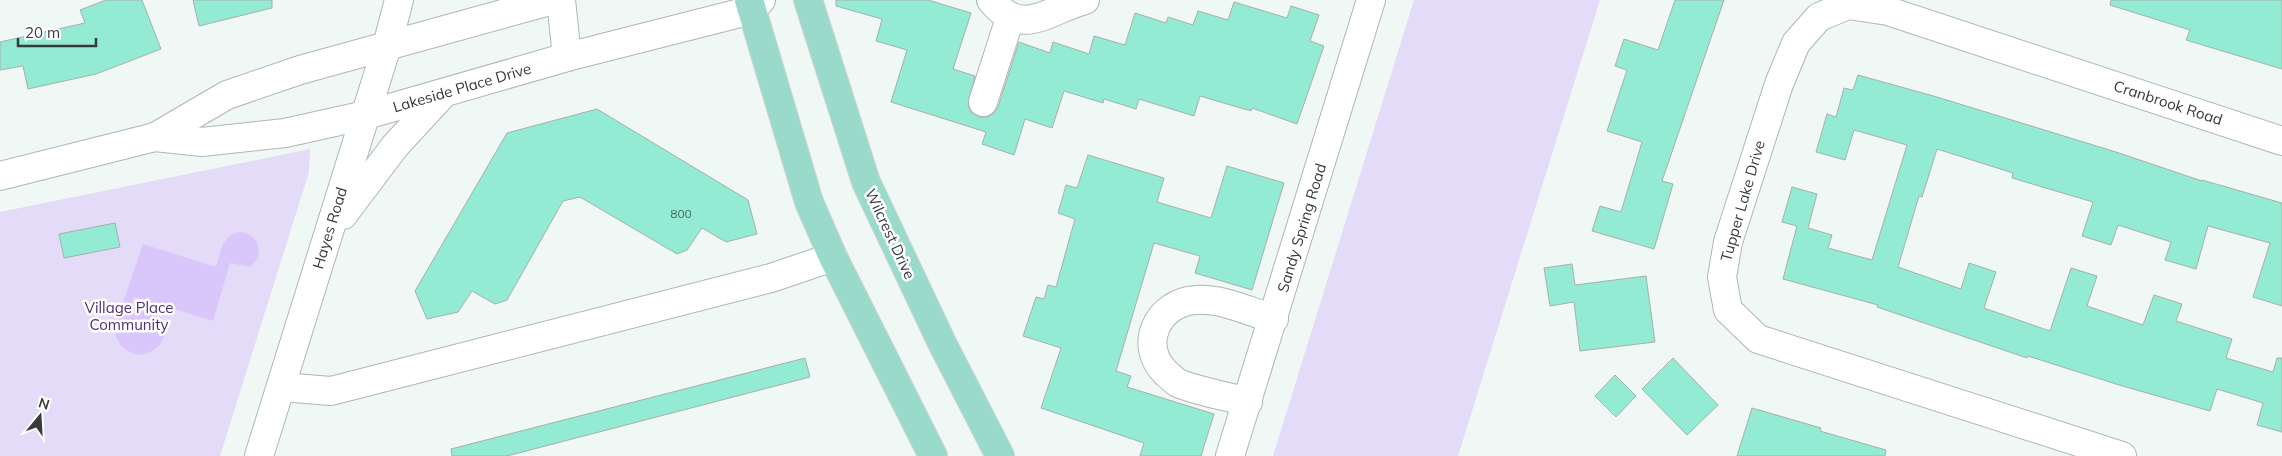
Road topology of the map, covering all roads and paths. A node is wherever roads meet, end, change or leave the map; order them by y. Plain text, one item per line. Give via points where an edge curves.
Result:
1 (398, 0) edge
2 (553, 0) edge
3 (561, 0) edge
4 (808, 0) edge
5 (1085, 0) edge
6 (1369, 1) edge
7 (754, 3) edge
8 (1000, 9) edge
9 (387, 46) junction
10 (567, 58) junction
11 (2053, 65) joint
12 (444, 92) junction
13 (983, 102) dead end
14 (366, 115) junction
15 (155, 136) junction
16 (2282, 140) edge
17 (0, 176) edge
18 (329, 235) junction
19 (833, 256) junction
20 (1274, 319) junction
21 (281, 387) junction
22 (1248, 402) junction
23 (259, 456) edge
24 (933, 456) edge
25 (1000, 456) edge
26 (1230, 456) edge
27 (2122, 456) edge

1 - 9 street, Hayes Road
2 - 9 street, Lakeside Place Drive
3 - 10 street
4 - 25 main road, Wilcrest Drive via 866,182
5 - 8 street via 1027,21
6 - 20 street, Sandy Spring Road
7 - 10 street, Lakeside Place Drive
7 - 19 main road via 809,202
8 - 13 street
9 - 14 street, Hayes Road
9 - 15 street, Lakeside Place Drive via 227,94
10 - 12 street, Lakeside Place Drive
11 - 16 street, Cranbrook Road
11 - 27 street, Tupper Lake Drive via 1888,11 1848,5 1819,17 1796,43 1779,84 1728,242 1722,277 1728,310 1758,339
12 - 14 street, Lakeside Place Drive
12 - 18 street via 395,146
14 - 15 street, Lakeside Place Drive via 285,133 202,142
14 - 18 street, Hayes Road
15 - 17 street, Lakeside Place Drive
18 - 21 street, Hayes Road
19 - 21 street via 771,278 331,391
19 - 24 main road
20 - 22 street, Sandy Spring Road
20 - 22 street via 1214,300 1195,300 1171,307 1156,325 1151,344 1157,365 1177,382
21 - 23 street, Hayes Road
22 - 26 street, Sandy Spring Road

